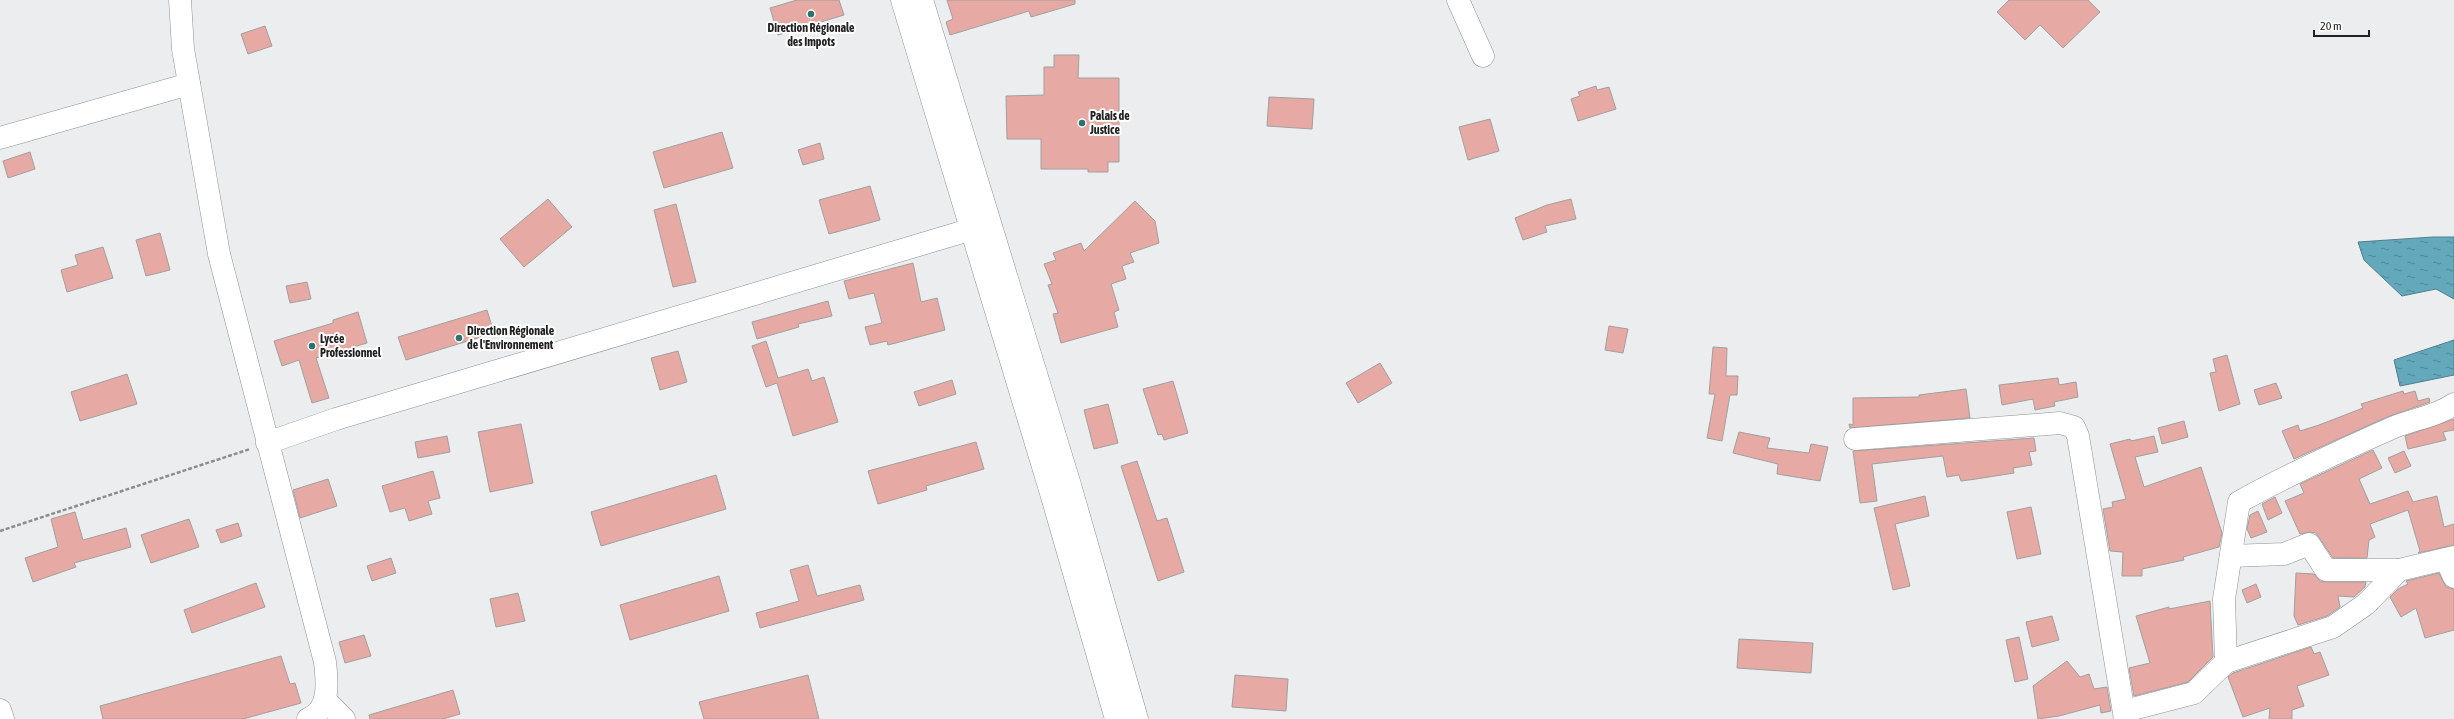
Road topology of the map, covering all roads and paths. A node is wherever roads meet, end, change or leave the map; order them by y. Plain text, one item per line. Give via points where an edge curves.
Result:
1 (180, 0) edge
2 (902, 0) edge
3 (922, 0) edge
4 (1458, 0) edge
5 (1483, 56) dead end
6 (190, 84) junction
7 (943, 102) junction
8 (0, 138) edge
9 (980, 227) junction
10 (2454, 404) edge
11 (1855, 439) dead end
12 (267, 443) junction
13 (1061, 489) junction
14 (0, 531) edge
15 (2231, 556) junction
16 (2451, 564) edge
17 (2399, 570) junction
18 (2226, 662) junction
19 (325, 700) junction
20 (0, 710) edge
21 (2125, 715) edge
22 (3, 719) edge
23 (308, 719) edge
24 (344, 719) edge
25 (1116, 719) edge
26 (1137, 719) edge

1 - 6 main road via 183,49
2 - 7 main road
3 - 7 main road
4 - 5 main road
6 - 8 main road
6 - 12 main road via 219,254
7 - 9 main road
9 - 12 main road via 344,417
9 - 13 main road
10 - 15 main road via 2440,414 2411,420 2309,465 2239,502
11 - 21 main road via 2060,423 2074,427 2078,436
12 - 14 path
12 - 19 main road via 325,662
13 - 25 main road
13 - 26 main road
15 - 17 main road via 2284,554 2309,544 2326,570
15 - 18 main road via 2224,599
16 - 17 main road
17 - 18 main road via 2366,604 2333,627
18 - 21 main road via 2194,693
19 - 23 main road via 313,717
19 - 24 main road
20 - 22 main road

